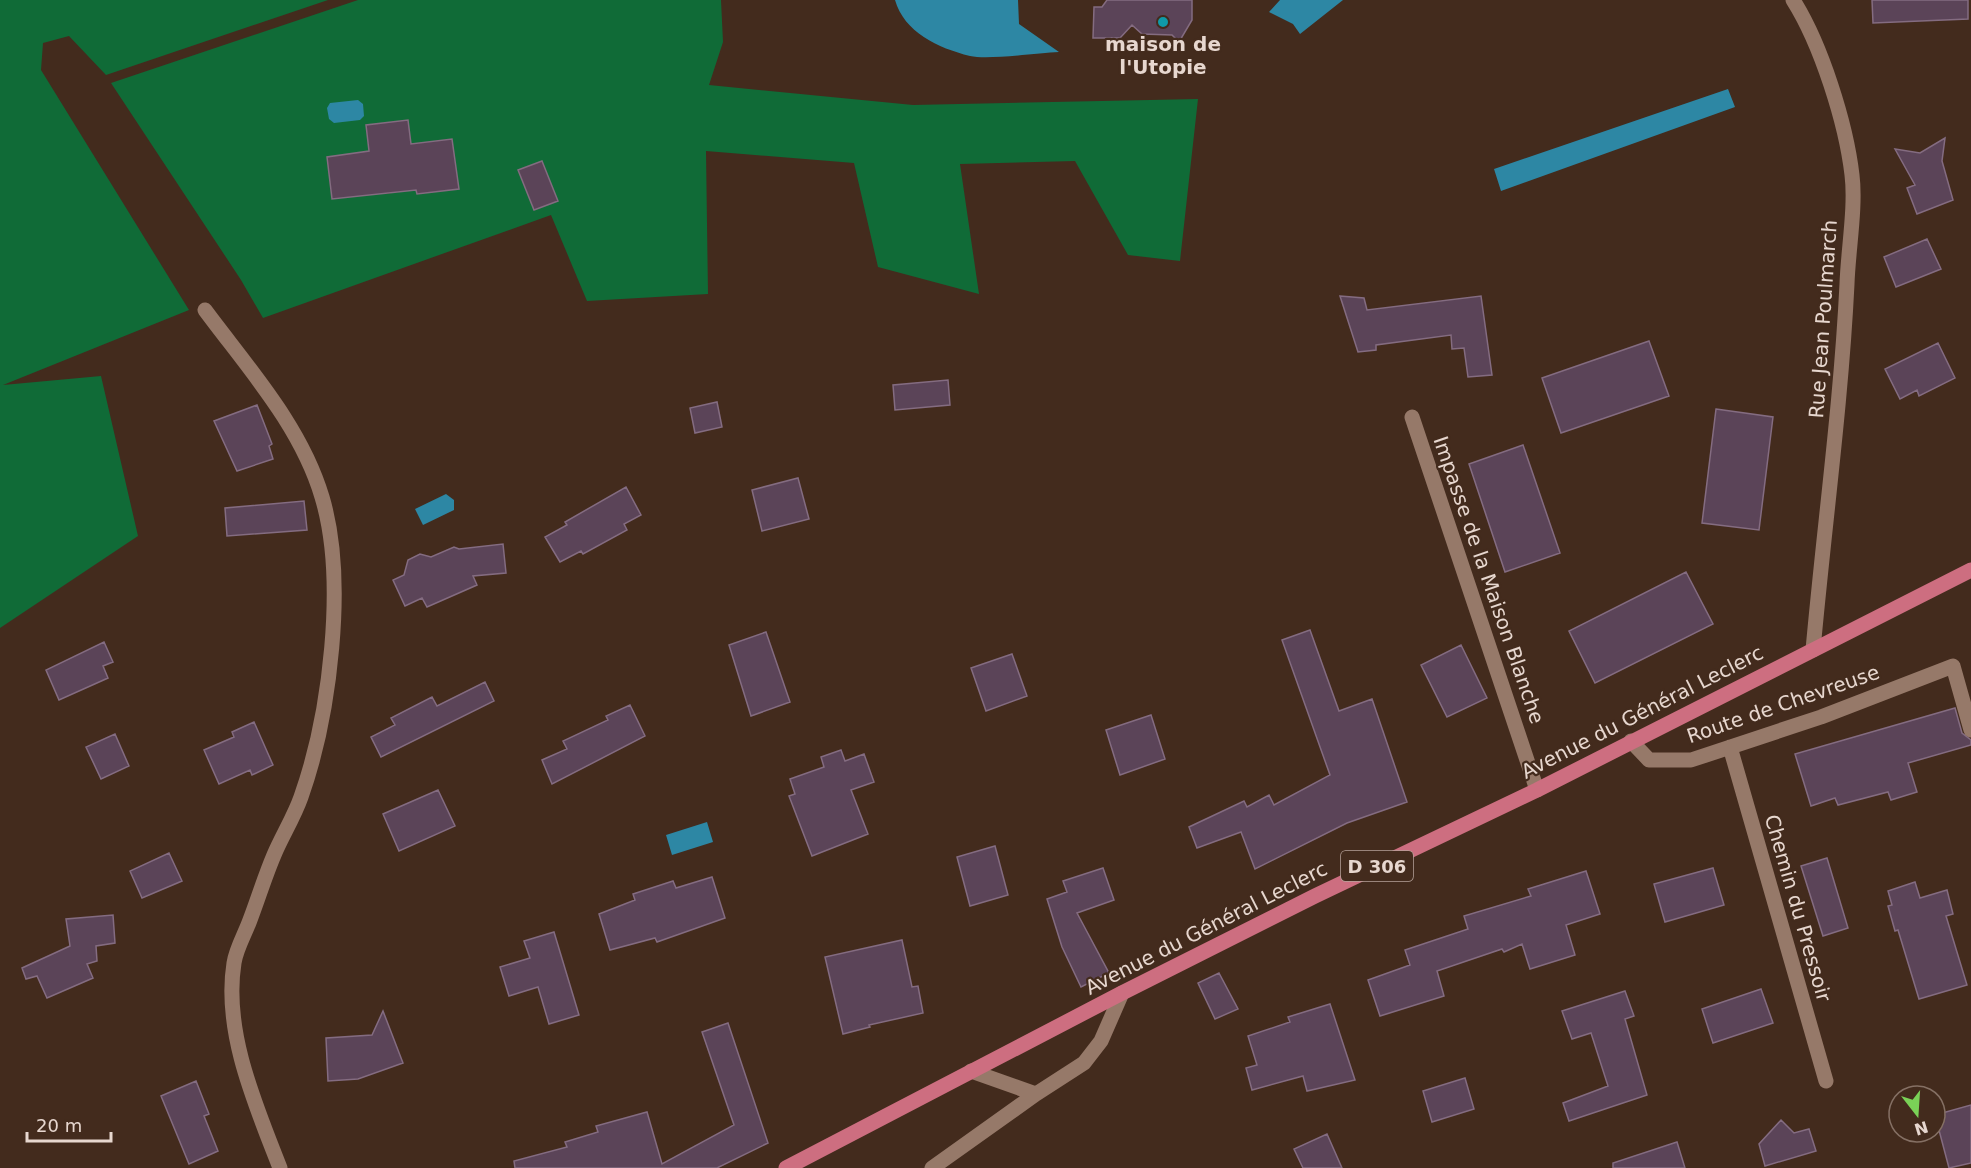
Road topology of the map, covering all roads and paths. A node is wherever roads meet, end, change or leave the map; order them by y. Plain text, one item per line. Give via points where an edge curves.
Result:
1 (1793, 0) edge
2 (205, 310) dead end
3 (1412, 417) dead end
4 (1971, 570) edge
5 (1813, 650) junction
6 (1971, 730) edge
7 (1631, 741) junction
8 (1730, 747) junction
9 (1537, 790) junction
10 (1122, 993) junction
11 (971, 1071) junction
12 (1826, 1081) dead end
13 (1036, 1094) junction
14 (280, 1168) edge
15 (786, 1168) edge
16 (932, 1168) edge

1 - 5 street, Rue Jean Poulmarch via 1806,21 1825,72 1852,176 1843,376
2 - 14 street via 296,438 322,496 332,547 334,604 327,687 316,743 301,797 273,857 234,962 232,1004 239,1048
3 - 9 street, Impasse de la Maison Blanche
4 - 5 main road, Avenue du Général Leclerc / D 306
5 - 7 main road, Avenue du Général Leclerc / D 306
6 - 8 street, Route de Chevreuse via 1953,666
7 - 8 street, Route de Chevreuse via 1650,760 1691,760
7 - 9 main road, Avenue du Général Leclerc / D 306
8 - 12 street, Chemin du Pressoir
9 - 10 main road, Avenue du Général Leclerc / D 306
10 - 11 main road, Avenue du Général Leclerc / D 306
10 - 13 street via 1101,1041 1083,1063
11 - 13 street
11 - 15 main road, Avenue du Général Leclerc / D 306
13 - 16 street

